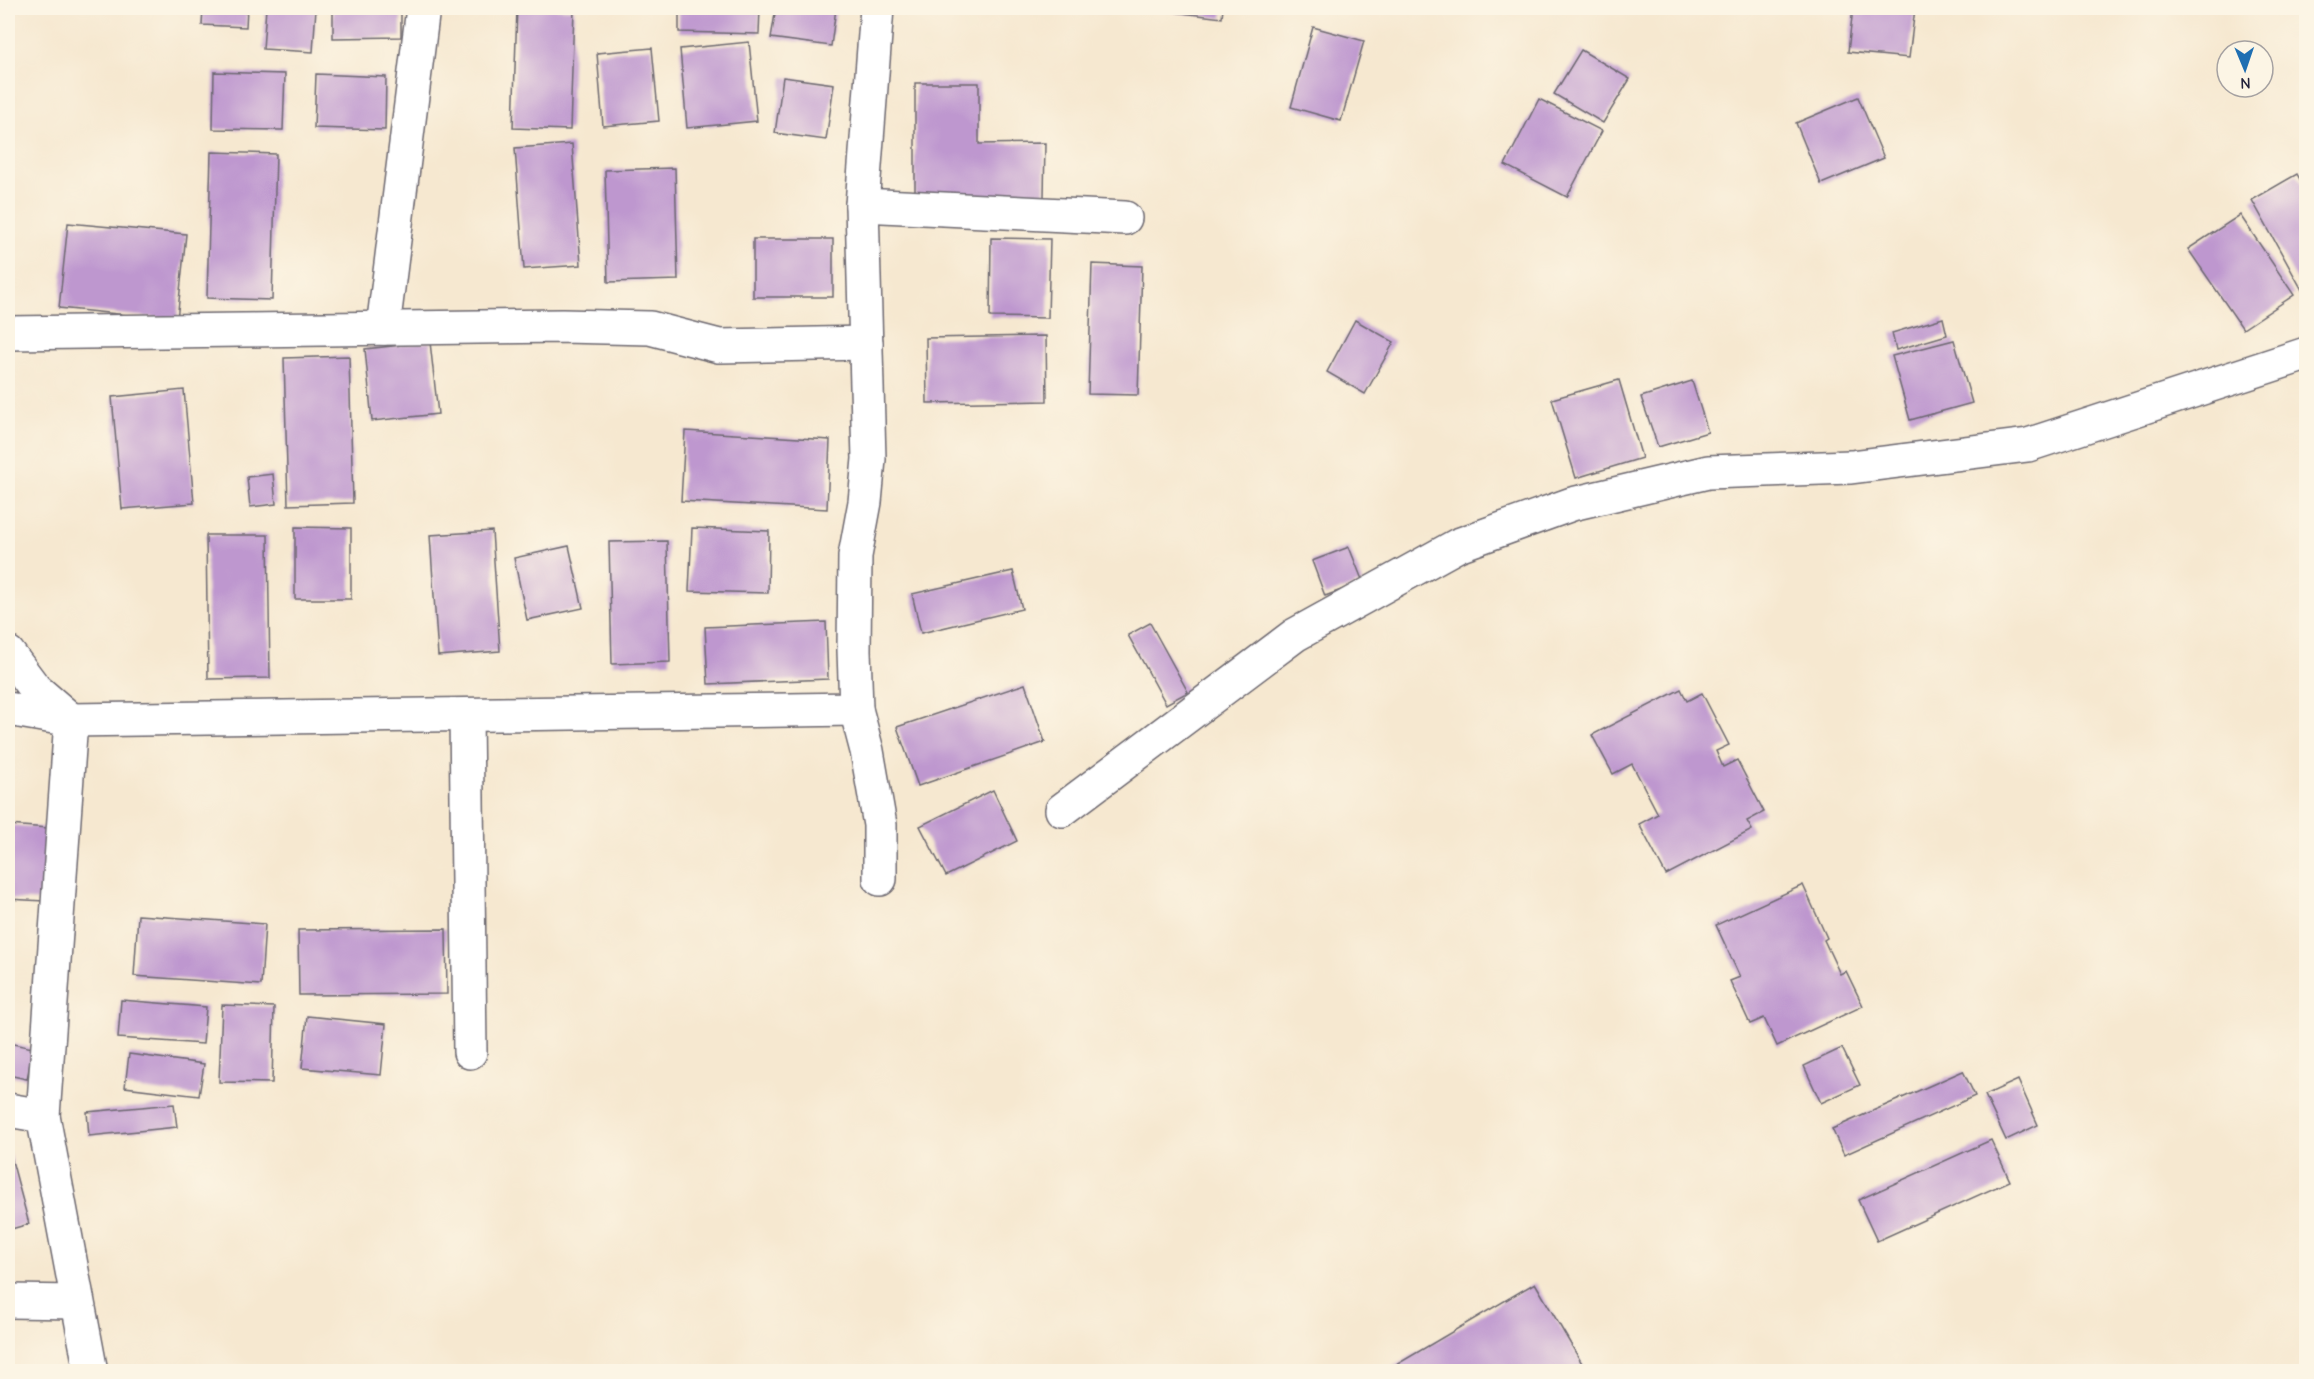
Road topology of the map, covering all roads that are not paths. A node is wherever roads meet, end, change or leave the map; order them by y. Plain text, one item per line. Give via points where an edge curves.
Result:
1 (423, 8) edge
2 (877, 8) edge
3 (862, 205) junction
4 (1125, 218) dead end
5 (383, 328) junction
6 (8, 333) edge
7 (867, 344) junction
8 (2307, 354) edge
9 (8, 653) edge
10 (8, 709) edge
11 (856, 710) junction
12 (466, 715) junction
13 (71, 720) junction
14 (1062, 810) dead end
15 (880, 879) dead end
16 (470, 1052) dead end
17 (8, 1110) edge
18 (43, 1116) junction
19 (8, 1301) edge
20 (77, 1302) junction
21 (91, 1371) edge

1 - 5 street
2 - 3 street
3 - 4 street
3 - 7 street
5 - 6 street
5 - 7 street via 650,328 719,346
7 - 11 street via 869,459 855,556
8 - 14 street via 2028,445 1851,467 1708,472 1572,504 1458,545 1295,635
9 - 13 street via 34,689
10 - 13 street
11 - 12 street
11 - 15 street via 880,825
12 - 13 street
12 - 16 street
13 - 18 street
17 - 18 street
18 - 20 street
19 - 20 street
20 - 21 street

